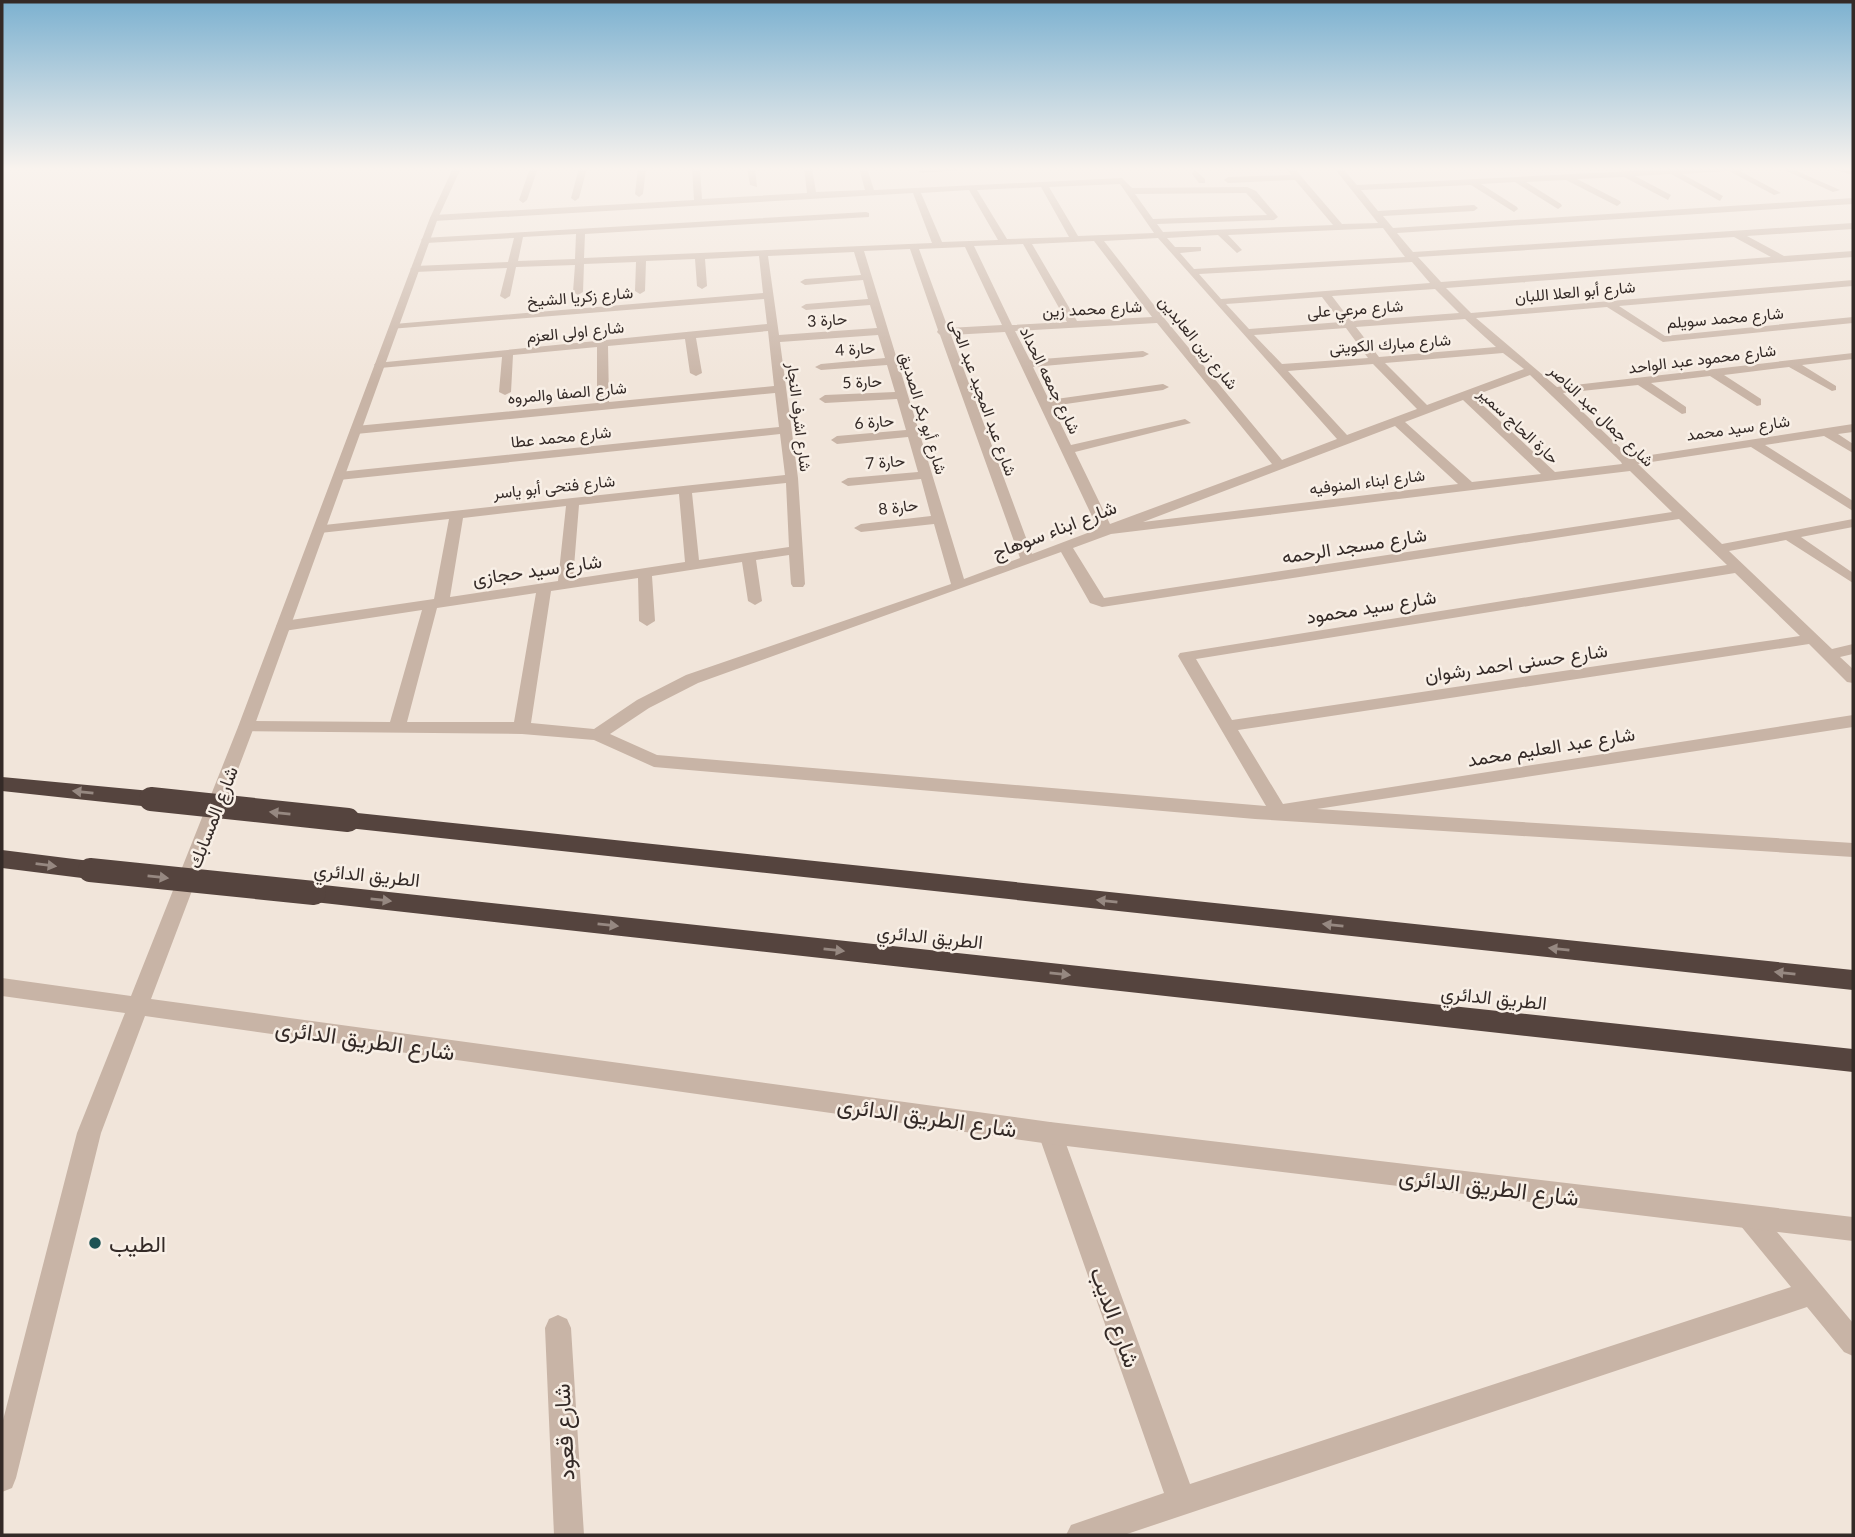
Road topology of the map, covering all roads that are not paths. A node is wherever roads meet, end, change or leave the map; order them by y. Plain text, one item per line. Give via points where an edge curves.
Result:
1 (426, 240) joint
2 (431, 240) edge
3 (518, 240) edge
4 (580, 240) edge
5 (619, 240) edge
6 (717, 240) junction
7 (873, 240) edge
8 (936, 240) edge
9 (1057, 240) edge
10 (1098, 240) edge
11 (1164, 240) edge
12 (1227, 240) edge
13 (1397, 240) edge
14 (1644, 240) edge
15 (1747, 240) edge
16 (1026, 241) junction
17 (1004, 242) joint
18 (968, 244) junction
19 (938, 245) junction
20 (646, 246) junction
21 (913, 246) junction
22 (858, 248) junction
23 (875, 248) junction
24 (1198, 248) dead end
25 (1172, 250) junction
26 (1237, 250) dead end
27 (763, 253) junction
28 (1853, 254) edge
29 (700, 256) junction
30 (1411, 257) junction
31 (1783, 260) junction
32 (579, 261) junction
33 (513, 264) junction
34 (415, 269) junction
35 (1191, 272) junction
36 (867, 277) junction
37 (805, 282) dead end
38 (1853, 283) edge
39 (702, 286) dead end
40 (1437, 286) junction
41 (578, 292) dead end
42 (640, 292) dead end
43 (1325, 294) junction
44 (505, 296) dead end
45 (768, 296) junction
46 (874, 302) junction
47 (1218, 302) junction
48 (1609, 304) junction
49 (806, 307) dead end
50 (1467, 316) junction
51 (1160, 320) junction
52 (1853, 320) edge
53 (1074, 325) junction
54 (1347, 325) junction
55 (394, 327) junction
56 (1008, 328) junction
57 (883, 331) junction
58 (942, 332) junction
59 (1246, 332) junction
60 (773, 333) junction
61 (690, 335) junction
62 (601, 344) junction
63 (1504, 350) junction
64 (508, 353) junction
65 (1143, 354) dead end
66 (1853, 356) edge
67 (1376, 360) junction
68 (892, 361) junction
69 (1790, 363) junction
70 (1025, 364) junction
71 (380, 365) junction
72 (821, 367) dead end
73 (1279, 368) junction
74 (1532, 370) junction
75 (1712, 372) junction
76 (696, 373) dead end
77 (1640, 381) junction
78 (1163, 387) dead end
79 (1832, 388) dead end
80 (781, 390) junction
81 (1554, 391) junction
82 (505, 392) dead end
83 (902, 395) junction
84 (1465, 396) junction
85 (825, 399) dead end
86 (1756, 402) dead end
87 (1045, 404) junction
88 (603, 406) junction
89 (1682, 410) dead end
90 (1426, 411) junction
91 (1397, 421) junction
92 (1185, 424) dead end
93 (1853, 428) edge
94 (356, 430) junction
95 (786, 430) junction
96 (1826, 432) junction
97 (914, 433) junction
98 (837, 440) dead end
99 (1345, 440) junction
100 (1753, 443) junction
101 (1853, 449) edge
102 (1068, 450) junction
103 (1279, 464) junction
104 (1630, 464) junction
105 (926, 475) junction
106 (339, 476) junction
107 (1552, 477) junction
108 (792, 478) junction
109 (848, 482) dead end
110 (1469, 487) junction
111 (685, 489) junction
112 (573, 502) junction
113 (1853, 507) edge
114 (457, 514) junction
115 (1683, 514) junction
116 (939, 519) junction
117 (1853, 523) edge
118 (861, 528) dead end
119 (320, 529) junction
120 (1106, 530) junction
121 (1788, 535) junction
122 (1064, 545) junction
123 (1718, 549) junction
124 (796, 550) junction
125 (748, 557) junction
126 (1027, 559) junction
127 (692, 566) junction
128 (1738, 568) junction
129 (645, 573) junction
130 (1853, 579) edge
131 (565, 584) junction
132 (798, 584) dead end
133 (959, 586) junction
134 (544, 587) junction
135 (755, 601) dead end
136 (436, 603) junction
137 (647, 621) dead end
138 (284, 626) junction
139 (1812, 639) junction
140 (1853, 649) edge
141 (1829, 655) junction
142 (1853, 678) edge
143 (1853, 721) edge
144 (1227, 726) junction
145 (246, 727) junction
146 (397, 727) junction
147 (522, 728) junction
148 (597, 735) junction
149 (2, 783) edge
150 (1277, 809) junction
151 (1255, 812) junction
152 (1853, 850) edge
153 (2, 859) edge
154 (1853, 980) edge
155 (2, 987) edge
156 (137, 1007) junction
157 (1853, 1061) edge
158 (1050, 1133) junction
159 (1749, 1217) junction
160 (1853, 1229) edge
161 (1812, 1293) junction
162 (558, 1328) dead end
163 (1853, 1343) edge
164 (2, 1478) edge
165 (1182, 1502) junction
166 (569, 1535) edge
167 (1081, 1535) edge

1 - 2 street
1 - 34 street, شارع المسابك
3 - 33 street
4 - 32 street
5 - 20 street
6 - 20 street
6 - 27 street
6 - 29 street
7 - 23 street
8 - 19 street
9 - 16 street
10 - 51 street, شارع زين العابدين
11 - 25 street
12 - 26 street
13 - 30 street, شارع جمال عبد الناصر
14 - 30 street
15 - 31 street
16 - 17 street
16 - 53 street
17 - 18 street
18 - 19 street
18 - 56 street, شارع جمعه الحداد
19 - 21 street
20 - 29 street
20 - 32 street
20 - 42 street
21 - 23 street
21 - 58 street, شارع عبد المجيد عبد الحى
22 - 23 street
22 - 27 street via 796,246
22 - 36 street, شارع أبو بكر الصديق
24 - 25 street
25 - 35 street
27 - 45 street, شارع اشرف النجار
28 - 31 street
29 - 39 street
30 - 35 street
30 - 40 street, شارع جمال عبد الناصر
31 - 40 street
32 - 33 street
32 - 41 street
33 - 34 street via 466,262
33 - 44 street
34 - 55 street, شارع المسابك
35 - 47 street
36 - 37 street
36 - 46 street, شارع أبو بكر الصديق
38 - 48 street, شارع أبو العلا اللبان
40 - 43 street
40 - 50 street, شارع جمال عبد الناصر
43 - 47 street
43 - 54 street
45 - 55 street, شارع زكريا الشيخ
45 - 60 street, شارع اشرف النجار
46 - 49 street
46 - 57 street, شارع أبو بكر الصديق
47 - 59 street
48 - 50 street, شارع أبو العلا اللبان
48 - 52 street, شارع محمد سويلم via 1665,339
50 - 54 street, شارع مرعي على
50 - 63 street, شارع جمال عبد الناصر
51 - 53 street, شارع محمد زين
51 - 103 street, شارع زين العابدين
53 - 56 street, شارع محمد زين
54 - 59 street, شارع مرعي على
54 - 67 street
55 - 71 street, شارع المسابك
56 - 58 street, شارع محمد زين
56 - 70 street, شارع جمعه الحداد
57 - 60 street, حارة 3
57 - 68 street, شارع أبو بكر الصديق
58 - 126 street, شارع عبد المجيد عبد الحى
59 - 73 street
60 - 61 street, شارع اولى العزم
60 - 80 street, شارع اشرف النجار
61 - 62 street, شارع اولى العزم
61 - 76 street
62 - 64 street, شارع اولى العزم
62 - 88 street
63 - 67 street, شارع مبارك الكويتى
63 - 74 street, شارع جمال عبد الناصر
64 - 71 street, شارع اولى العزم
64 - 82 street
65 - 70 street
66 - 69 street, شارع محمود عبد الواحد
67 - 73 street, شارع مبارك الكويتى
67 - 90 street
68 - 72 street, حارة 4
68 - 83 street, شارع أبو بكر الصديق
69 - 75 street, شارع محمود عبد الواحد
69 - 79 street
70 - 87 street, شارع جمعه الحداد
71 - 94 street, شارع المسابك
73 - 99 street
74 - 81 street, شارع جمال عبد الناصر
74 - 84 street, شارع ابناء سوهاج
75 - 77 street, شارع محمود عبد الواحد
75 - 86 street
77 - 81 street, شارع محمود عبد الواحد
77 - 89 street
78 - 87 street
80 - 88 street, شارع الصفا والمروه
80 - 95 street, شارع اشرف النجار
81 - 104 street, شارع جمال عبد الناصر
83 - 85 street, حارة 5
83 - 97 street, شارع أبو بكر الصديق
84 - 90 street, شارع ابناء سوهاج
84 - 107 street, حارة الحاج سمير
87 - 102 street, شارع جمعه الحداد
88 - 94 street, شارع الصفا والمروه
90 - 91 street, شارع ابناء سوهاج
91 - 99 street, شارع ابناء سوهاج
91 - 110 street
92 - 102 street
93 - 96 street, شارع سيد محمد
94 - 106 street, شارع المسابك
95 - 106 street, شارع محمد عطا
95 - 108 street, شارع اشرف النجار
96 - 100 street, شارع سيد محمد
96 - 101 street
97 - 98 street, حارة 6
97 - 105 street, شارع أبو بكر الصديق
99 - 103 street, شارع ابناء سوهاج
100 - 104 street, شارع سيد محمد
100 - 113 street
102 - 120 street, شارع جمعه الحداد
103 - 120 street, شارع ابناء سوهاج
104 - 107 street, شارع ابناء المنوفيه
104 - 115 street, شارع جمال عبد الناصر
105 - 109 street, حارة 7
105 - 116 street, شارع أبو بكر الصديق
106 - 119 street, شارع المسابك
107 - 110 street, شارع ابناء المنوفيه
108 - 111 street, شارع فتحى أبو ياسر
108 - 124 street, شارع اشرف النجار
110 - 120 street, شارع ابناء المنوفيه
111 - 112 street, شارع فتحى أبو ياسر
111 - 127 street
112 - 114 street, شارع فتحى أبو ياسر
112 - 131 street
114 - 119 street, شارع فتحى أبو ياسر
114 - 136 street
115 - 122 street, شارع مسجد الرحمه via 1102,603 1095,600
115 - 123 street, شارع جمال عبد الناصر
116 - 118 street, حارة 8
116 - 133 street, شارع أبو بكر الصديق
117 - 121 street
119 - 138 street, شارع المسابك
120 - 122 street, شارع ابناء سوهاج
121 - 123 street
121 - 130 street
122 - 126 street, شارع ابناء سوهاج
123 - 128 street, شارع جمال عبد الناصر
124 - 125 street, شارع سيد حجازى
124 - 132 street, شارع اشرف النجار
125 - 127 street, شارع سيد حجازى
125 - 135 street
126 - 133 street, شارع ابناء سوهاج
127 - 129 street, شارع سيد حجازى
128 - 139 street, شارع جمال عبد الناصر
128 - 144 street, شارع سيد محمود via 1186,656
129 - 131 street, شارع سيد حجازى
129 - 137 street
131 - 134 street, شارع سيد حجازى
133 - 148 street, شارع ابناء سوهاج via 692,679
134 - 136 street, شارع سيد حجازى
134 - 147 street
136 - 138 street, شارع سيد حجازى
136 - 146 street
138 - 145 street, شارع المسابك
139 - 141 street, شارع جمال عبد الناصر
139 - 144 street, شارع حسنى احمد رشوان
140 - 141 street
141 - 142 street, شارع جمال عبد الناصر
143 - 150 street, شارع عبد العليم محمد
144 - 150 street, شارع سيد محمود
145 - 146 street
145 - 156 street, شارع المسابك
146 - 147 street
147 - 148 street
148 - 151 street via 654,761
154 -> 149 highway, bridge
150 - 151 street, شارع عبد العليم محمد
151 - 152 street
153 -> 157 highway, الطريق الدائري, bridge
155 - 156 street, شارع الطريق الدائرى
156 - 158 street, شارع الطريق الدائرى
156 - 164 street, شارع المسابك via 89,1133
158 - 159 street, شارع الطريق الدائرى
158 - 165 street, شارع الديب
159 - 160 street, شارع الطريق الدائرى
159 - 161 street
161 - 163 street
161 - 165 street
162 - 166 street, شارع قعود
165 - 167 street

